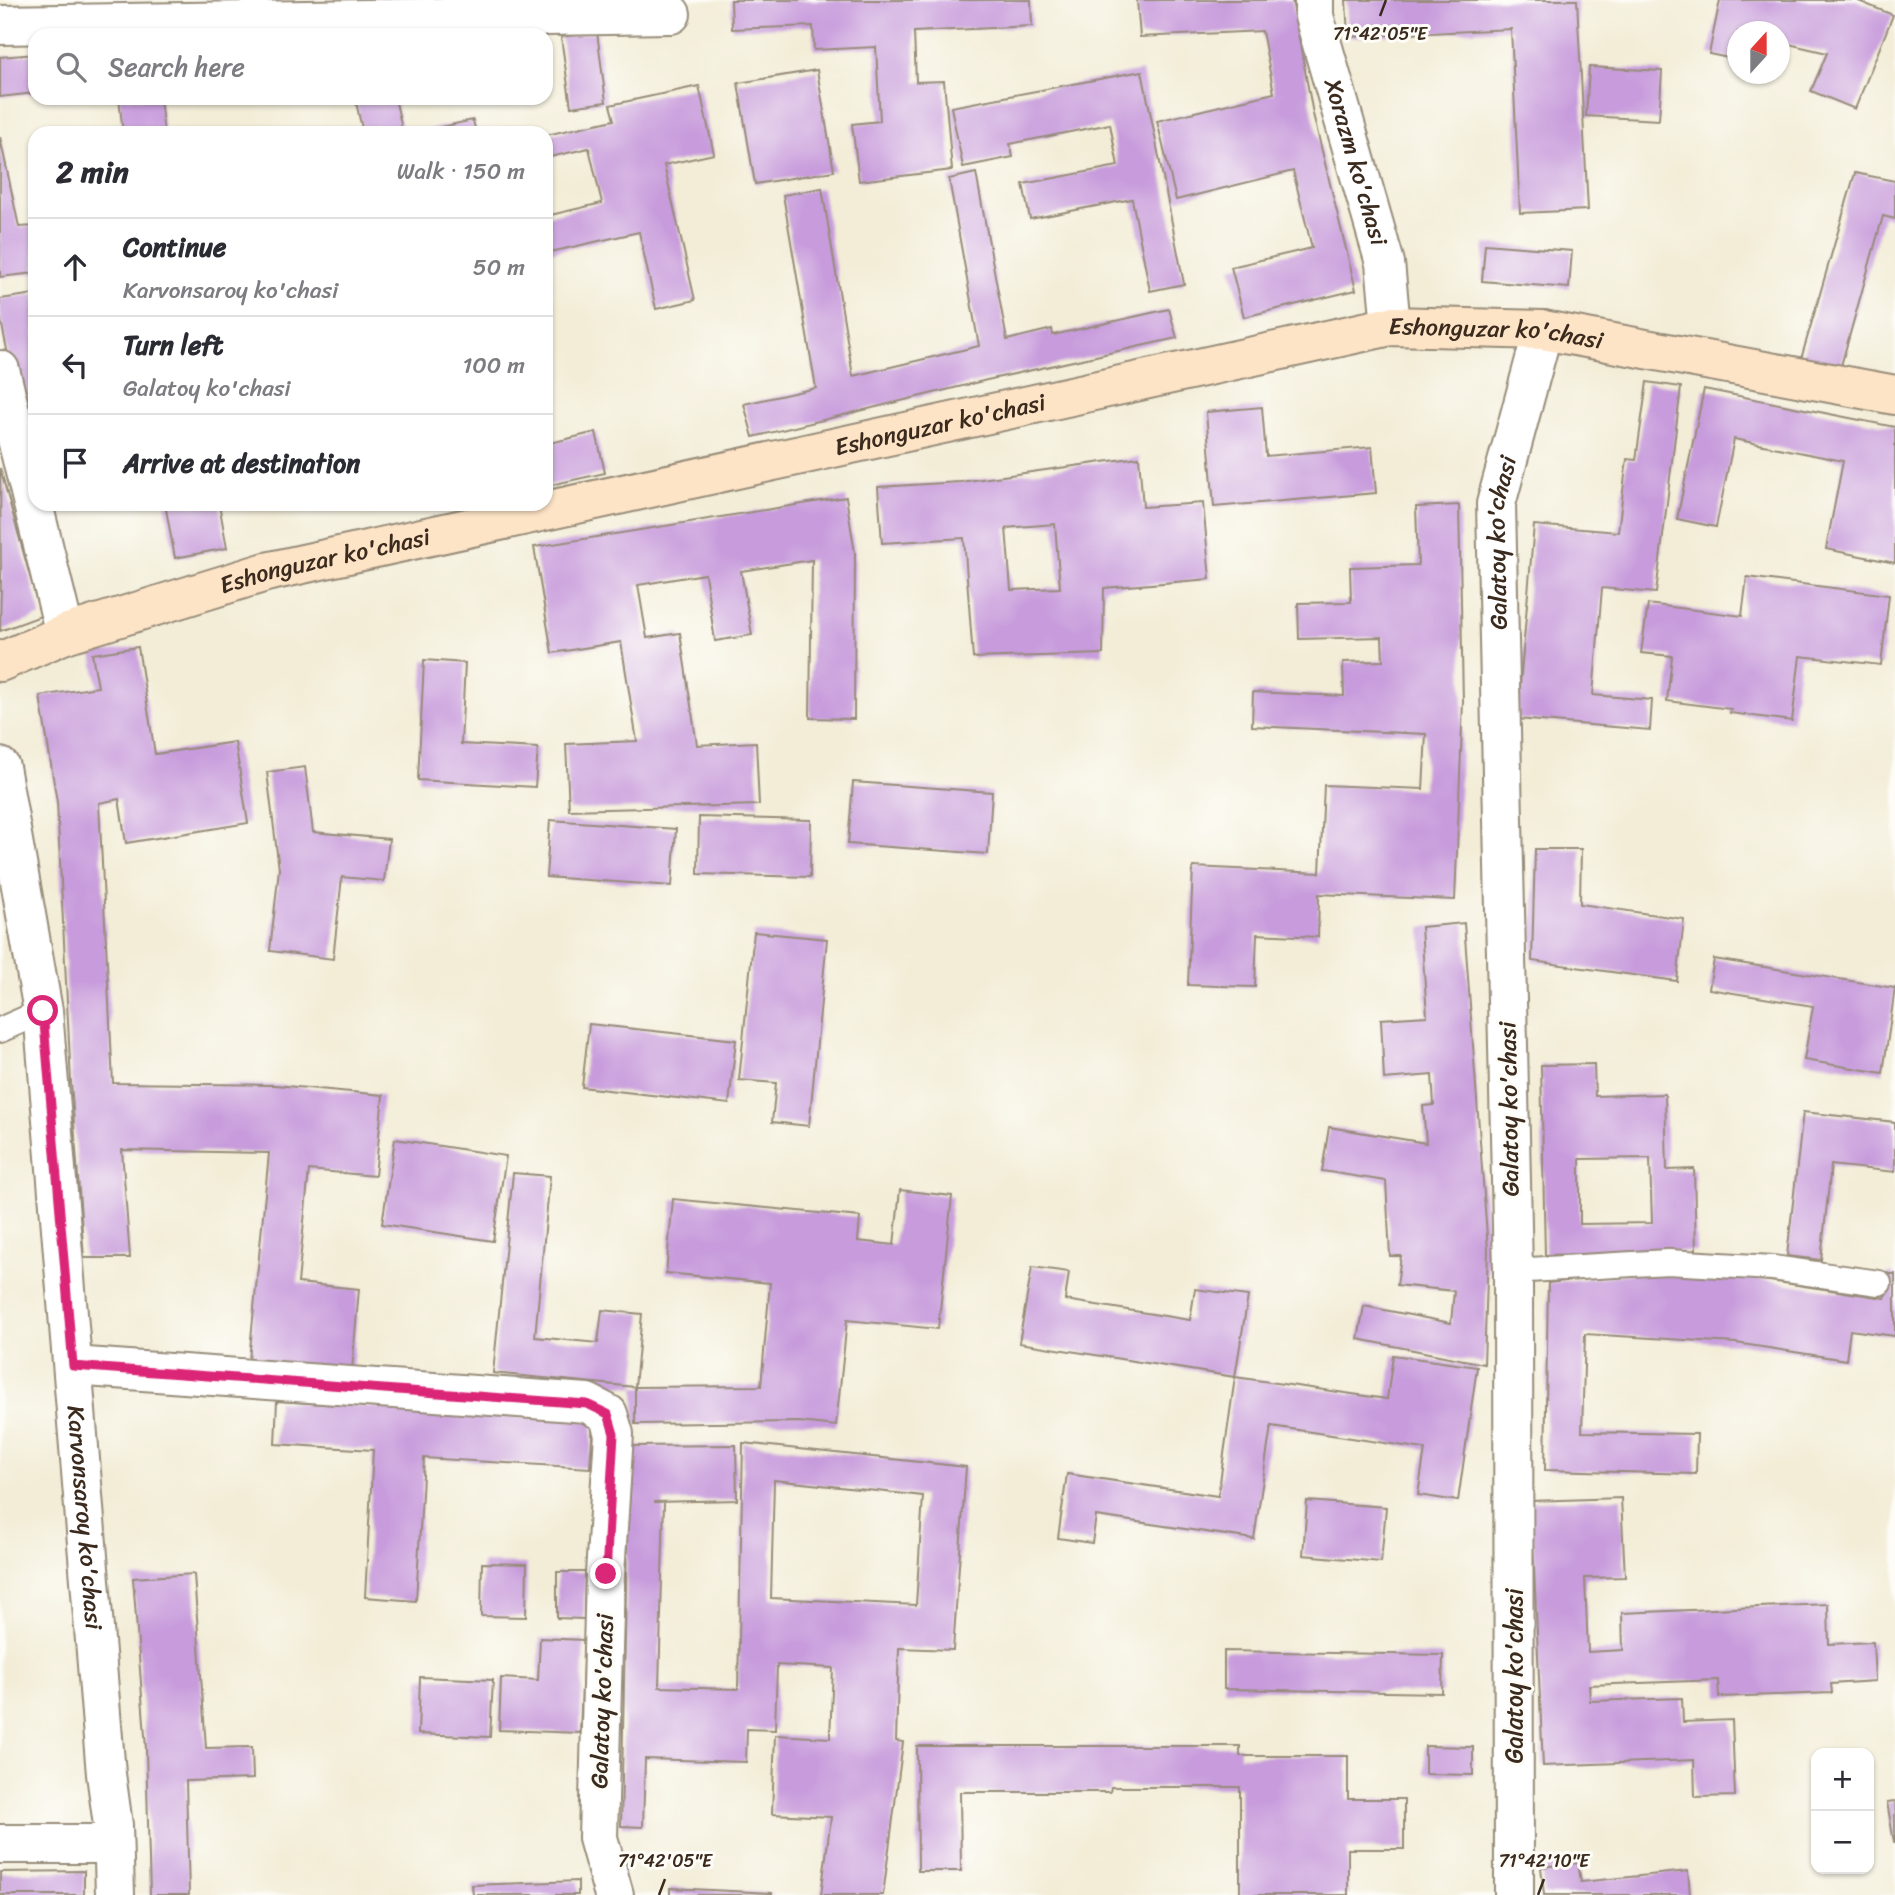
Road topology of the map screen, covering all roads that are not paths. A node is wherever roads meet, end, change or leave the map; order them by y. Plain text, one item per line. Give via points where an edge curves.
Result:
1 (1314, 0) edge
2 (671, 14) dead end
3 (0, 25) edge
4 (1391, 326) junction
5 (1543, 330) junction
6 (0, 370) edge
7 (1895, 395) edge
8 (28, 484) edge
9 (553, 509) edge
10 (35, 511) edge
11 (545, 511) edge
12 (65, 635) junction
13 (0, 662) edge
14 (0, 767) edge
15 (43, 1011) junction
16 (0, 1030) edge
17 (1513, 1271) junction
18 (1879, 1283) dead end
19 (73, 1366) junction
20 (0, 1843) edge
21 (113, 1844) junction
22 (115, 1895) edge
23 (614, 1895) edge
24 (1514, 1895) edge

1 - 4 street, Xorazm ko'chasi via 1314,16 1385,263
2 - 3 street
4 - 5 street, Eshonguzar ko'chasi
4 - 9 street, Eshonguzar ko'chasi
5 - 7 street, Eshonguzar ko'chasi
5 - 17 street, Galatoy ko'chasi via 1496,504
6 - 8 street
10 - 12 street
11 - 12 street, Eshonguzar ko'chasi via 266,572
12 - 13 street, Eshonguzar ko'chasi
14 - 15 street, Karvonsaroy ko'chasi
15 - 16 lane
15 - 19 street, Karvonsaroy ko'chasi
17 - 18 lane via 1668,1262 1773,1268
17 - 24 street, Galatoy ko'chasi
19 - 21 street, Karvonsaroy ko'chasi
19 - 23 street, Galatoy ko'chasi via 587,1404 608,1414 614,1434 598,1838
20 - 21 street
21 - 22 street, Karvonsaroy ko'chasi

